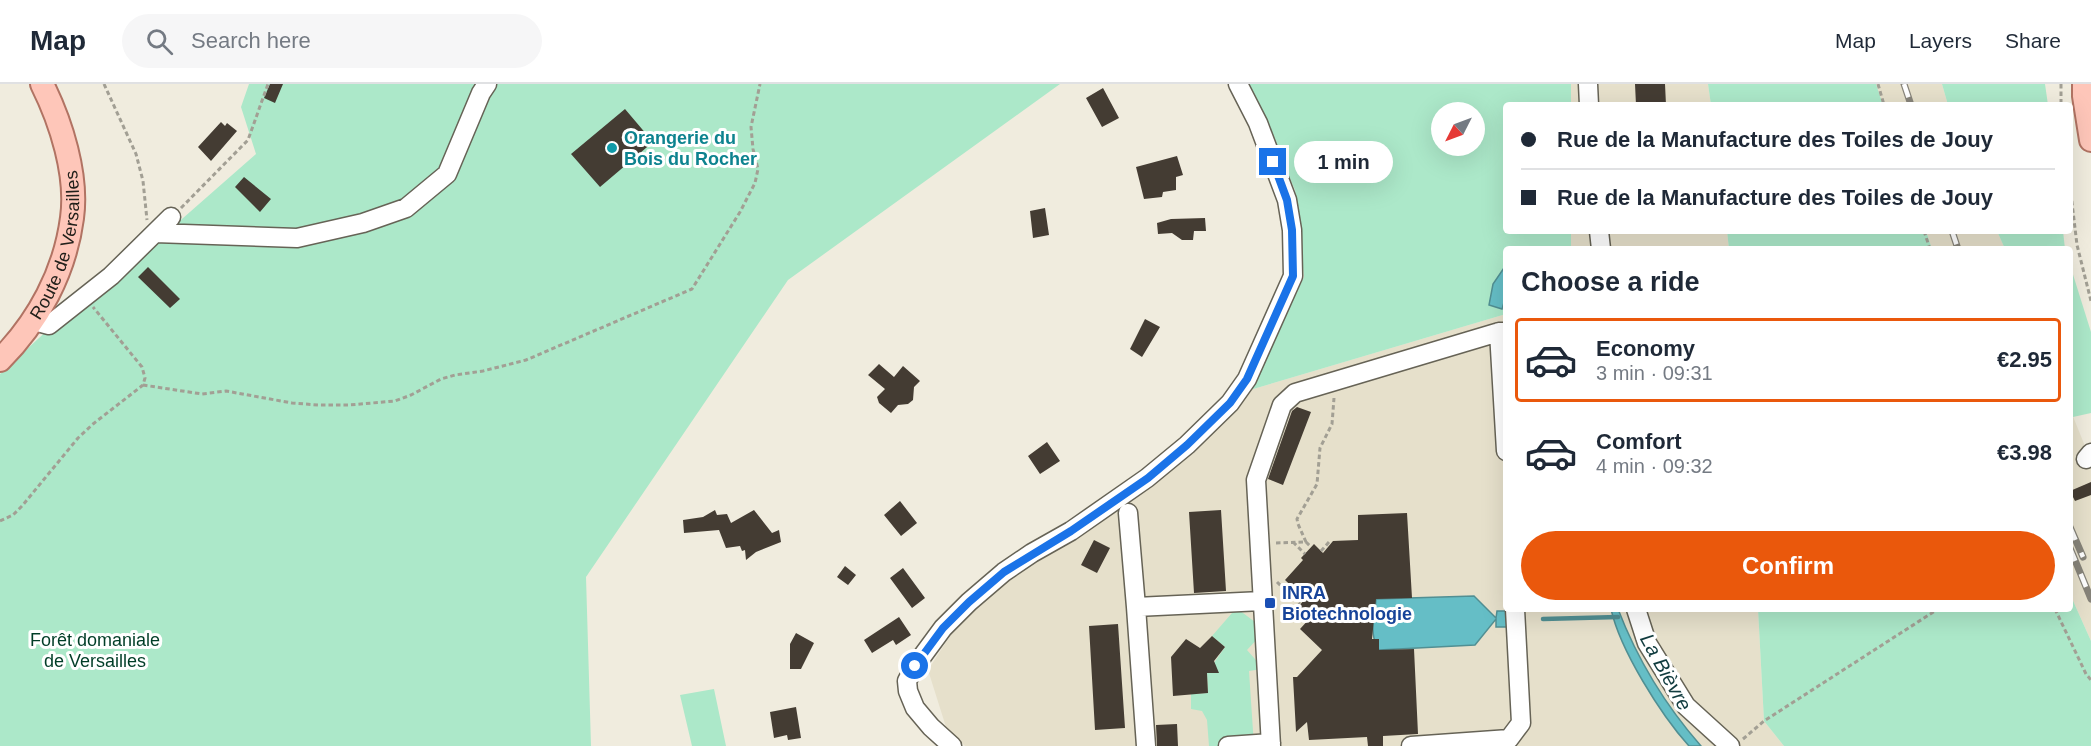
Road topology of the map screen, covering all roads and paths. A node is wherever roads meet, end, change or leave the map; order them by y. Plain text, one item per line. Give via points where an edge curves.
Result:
1 (42, 84) edge
2 (104, 84) edge
3 (268, 84) edge
4 (487, 84) edge
5 (760, 84) edge
6 (1238, 84) edge
7 (1588, 84) edge
8 (1878, 84) edge
9 (2061, 84) edge
10 (2084, 84) edge
11 (1589, 102) edge
12 (1883, 102) edge
13 (2061, 102) edge
14 (2091, 140) edge
15 (2073, 211) edge
16 (171, 217) joint
17 (152, 236) junction
18 (90, 294) junction
19 (2091, 301) edge
20 (34, 321) junction
21 (1503, 332) edge
22 (0, 360) edge
23 (1338, 380) junction
24 (143, 385) junction
25 (1128, 513) dead end
26 (0, 521) edge
27 (1293, 542) junction
28 (1306, 542) junction
29 (1329, 542) dead end
30 (1259, 543) junction
31 (1311, 547) dead end
32 (1321, 550) dead end
33 (1305, 554) dead end
34 (1271, 576) dead end
35 (1262, 601) junction
36 (1300, 604) dead end
37 (1136, 607) junction
38 (1515, 612) edge
39 (1637, 612) edge
40 (1933, 612) edge
41 (2056, 612) edge
42 (2091, 680) edge
43 (1736, 743) edge
44 (1271, 745) edge
45 (952, 746) edge
46 (1146, 746) edge
47 (1228, 746) edge
48 (1411, 746) edge

1 - 20 main road, Route de Versailles via 55,109 66,148 72,218 52,286
2 - 17 path via 136,154
3 - 16 path via 248,140
4 - 17 street via 447,174 406,208 297,238
5 - 24 path via 751,127 758,169 754,183 692,289 526,360 441,379 394,401 318,405 226,391 202,393
6 - 45 street via 1258,123 1287,200 1293,276 1247,379 1230,403 1148,478 1004,572 936,637 907,681 908,691 915,708
7 - 11 street
8 - 12 path
9 - 13 path
10 - 14 main road
15 - 19 path
16 - 17 street
17 - 18 street
18 - 20 street via 49,325
18 - 24 path via 98,314 142,367
20 - 22 main road, Route de Versailles
21 - 23 street
23 - 28 path via 1332,424 1320,448 1317,484 1298,519
23 - 30 street via 1295,393 1282,405 1256,480
24 - 26 path via 78,438 22,506
25 - 37 street
27 - 28 path
27 - 30 path
27 - 33 path
28 - 31 path
29 - 32 path
30 - 35 street
34 - 36 path
35 - 37 street
35 - 44 street
37 - 46 street
38 - 48 street via 1521,723 1509,740
39 - 43 street via 1647,643 1686,706
40 - 43 path
41 - 42 path
44 - 47 street

